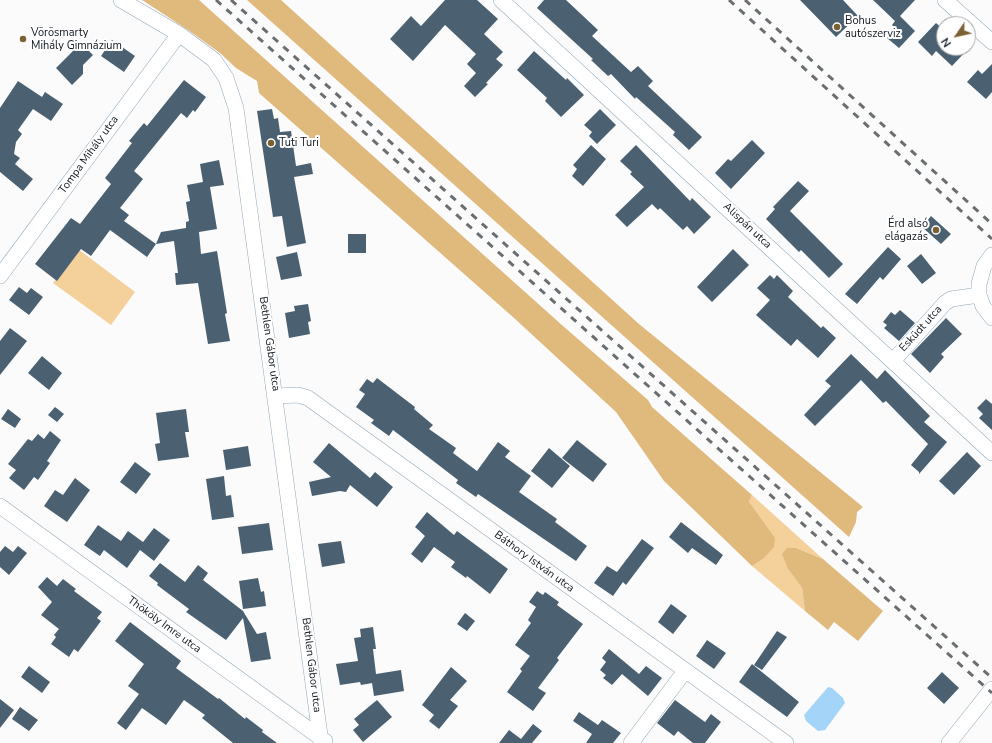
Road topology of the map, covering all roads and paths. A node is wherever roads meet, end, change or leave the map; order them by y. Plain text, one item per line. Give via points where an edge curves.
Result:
1 (121, 0) edge
2 (501, 0) edge
3 (944, 0) edge
4 (179, 34) junction
5 (992, 42) edge
6 (992, 255) edge
7 (0, 276) edge
8 (979, 295) junction
9 (992, 318) edge
10 (893, 361) junction
11 (276, 396) junction
12 (992, 453) edge
13 (0, 506) edge
14 (685, 671) junction
15 (992, 689) edge
16 (323, 741) edge
17 (631, 743) edge
18 (786, 743) edge
19 (949, 743) edge

1 - 4 street, Bethlen Gábor utca
2 - 10 street, Alispán utca
3 - 5 street
4 - 7 street, Tompa Mihály utca
4 - 11 street, Bethlen Gábor utca via 214,60 226,78 236,108
6 - 8 street via 980,274
8 - 9 street
8 - 10 street, Esküdt utca via 951,299 945,303
10 - 12 street, Alispán utca
11 - 14 street, Báthory István utca via 298,395 308,398
11 - 16 street, Bethlen Gábor utca
13 - 16 street, Thököly Imre utca
14 - 17 street
14 - 18 street, Báthory István utca
15 - 19 street

